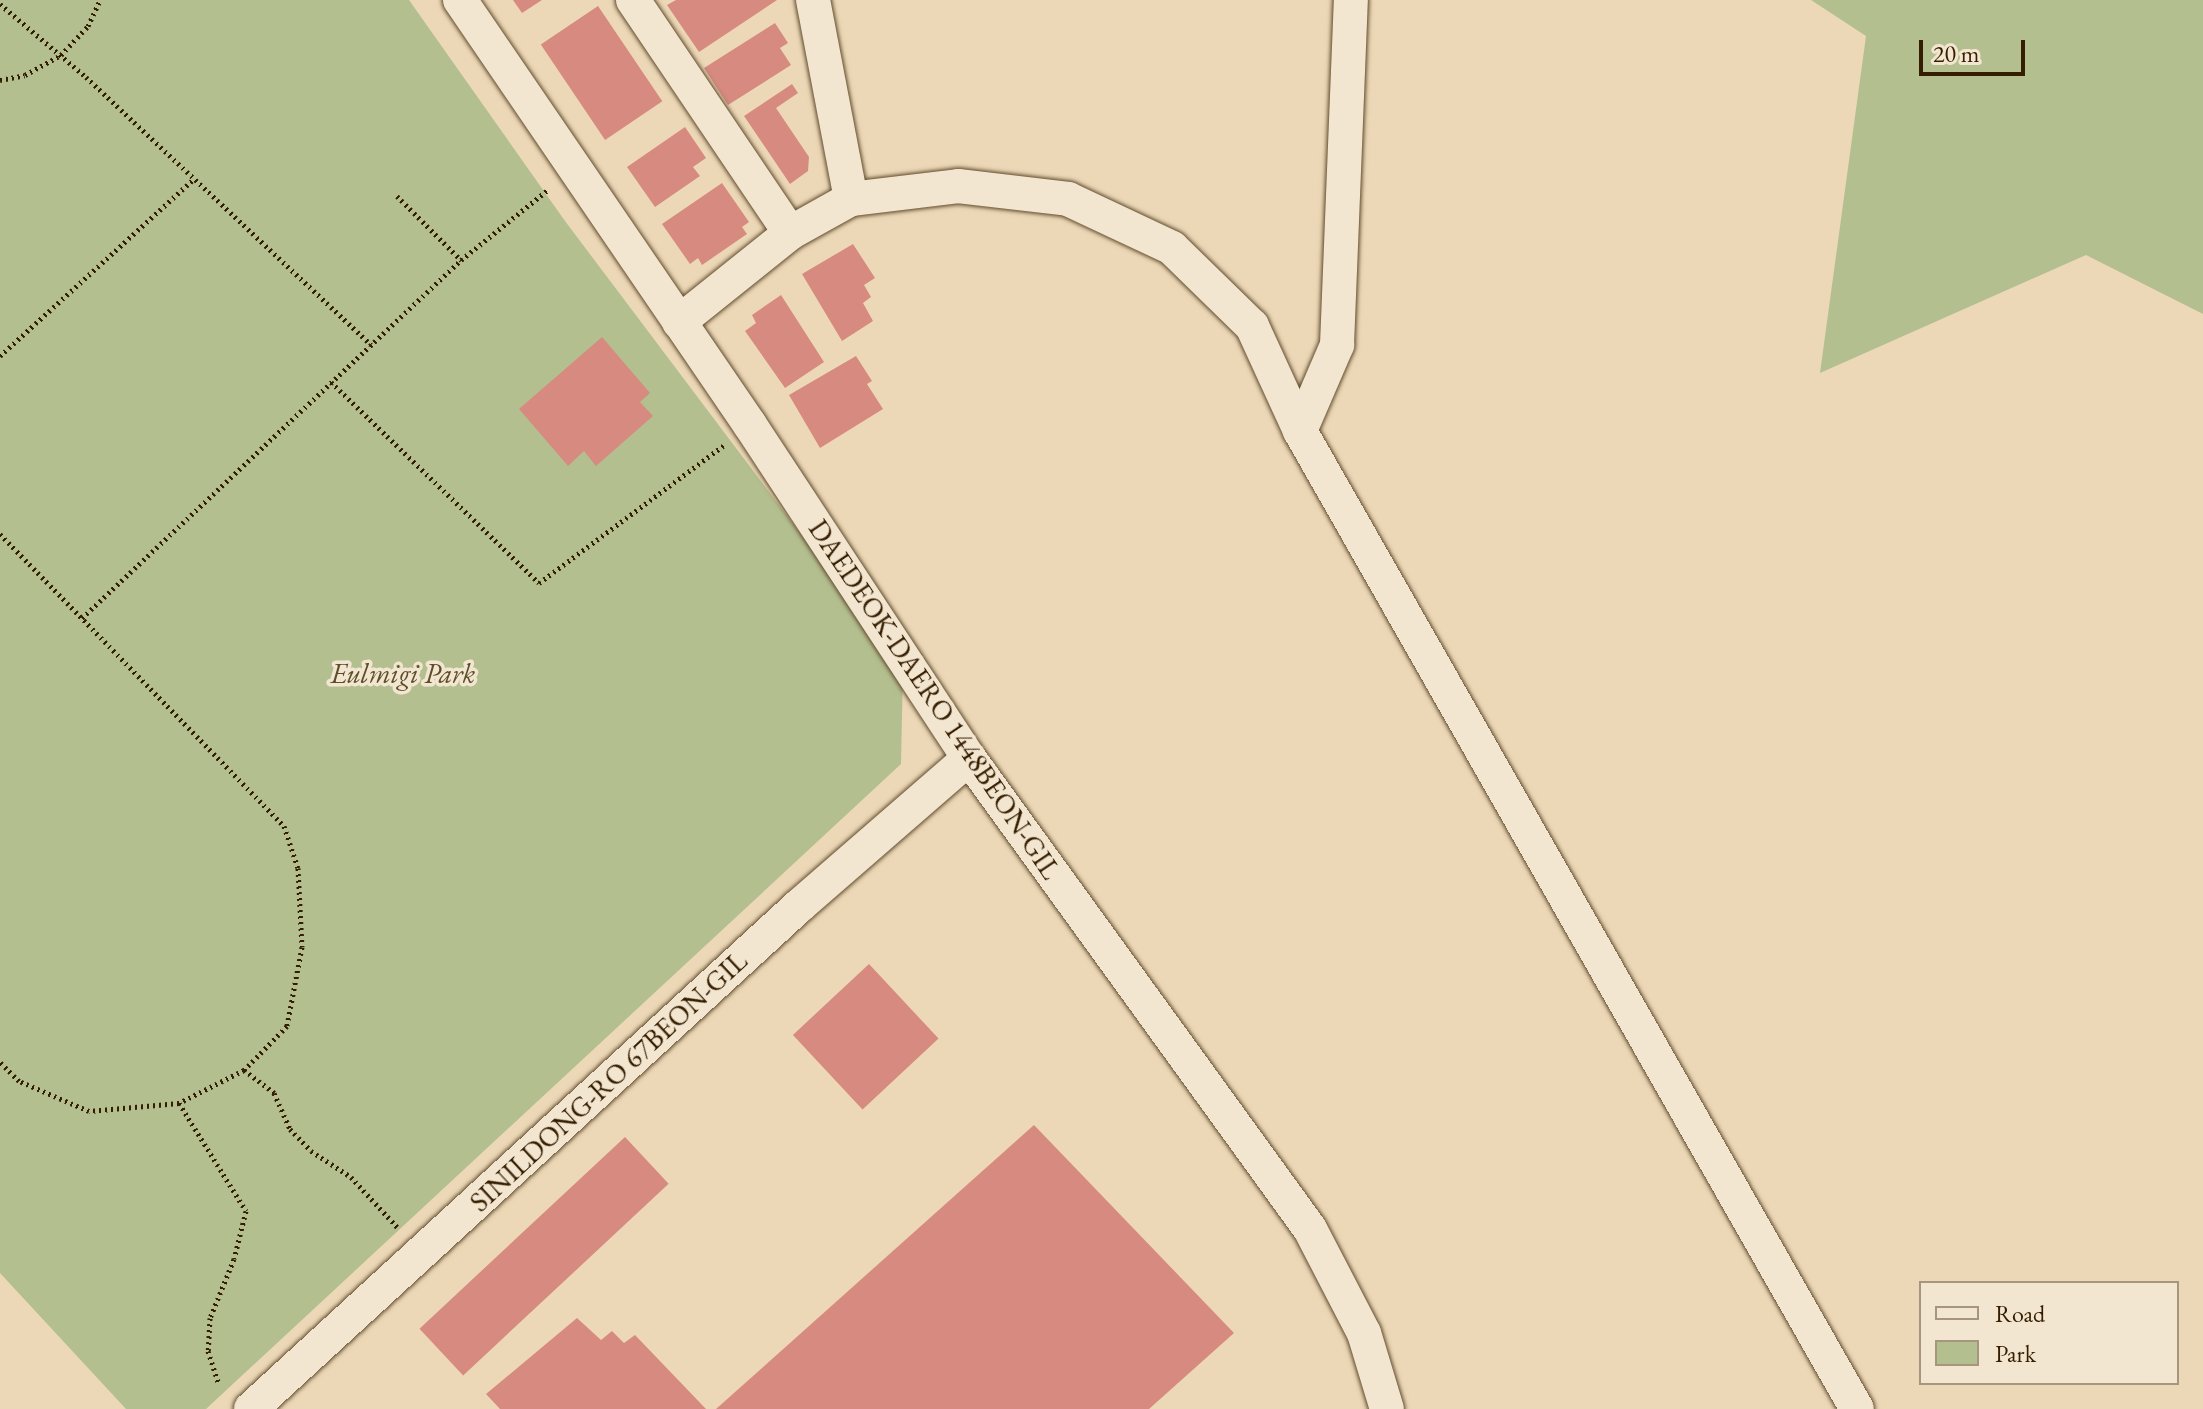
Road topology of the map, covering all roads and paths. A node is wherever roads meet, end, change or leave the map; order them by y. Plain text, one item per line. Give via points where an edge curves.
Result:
1 (100, 0) edge
2 (460, 0) edge
3 (633, 0) edge
4 (813, 0) edge
5 (1351, 0) edge
6 (0, 4) edge
7 (61, 55) junction
8 (0, 80) edge
9 (575, 168) junction
10 (194, 179) junction
11 (397, 196) dead end
12 (851, 199) junction
13 (790, 233) junction
14 (461, 260) junction
15 (679, 322) junction
16 (371, 345) junction
17 (0, 356) edge
18 (331, 382) junction
19 (750, 425) junction
20 (1300, 431) junction
21 (0, 534) edge
22 (82, 618) junction
23 (969, 758) junction
24 (0, 1062) edge
25 (244, 1070) junction
26 (179, 1103) junction
27 (398, 1228) dead end
28 (218, 1382) dead end
29 (251, 1409) edge
30 (1387, 1409) edge
31 (1857, 1409) edge

1 - 7 path via 88,26
2 - 9 street, DAEDEOK-DAERO 1448BEON-GIL
3 - 13 street
4 - 12 street
5 - 20 street via 1337,345
6 - 7 path
7 - 8 path via 25,75
7 - 10 path
9 - 14 path
9 - 15 street, DAEDEOK-DAERO 1448BEON-GIL
10 - 16 path
10 - 17 path
11 - 14 path
12 - 13 street
12 - 20 street via 958,186 1068,199 1172,248 1252,326
13 - 15 street
14 - 16 path
15 - 19 street, DAEDEOK-DAERO 1448BEON-GIL
16 - 18 path
18 - 19 path via 539,583
18 - 22 path
19 - 23 street, DAEDEOK-DAERO 1448BEON-GIL
20 - 31 street
21 - 22 path
22 - 25 path via 284,826 298,868 302,947 287,1026
23 - 29 street, SINILDONG-RO 67BEON-GIL via 799,906
23 - 30 street, DAEDEOK-DAERO 1448BEON-GIL via 1310,1229 1364,1333
24 - 26 path via 19,1081 89,1111
25 - 26 path
25 - 27 path via 274,1093 290,1129 311,1151 351,1177
26 - 28 path via 246,1211 210,1318 208,1351

